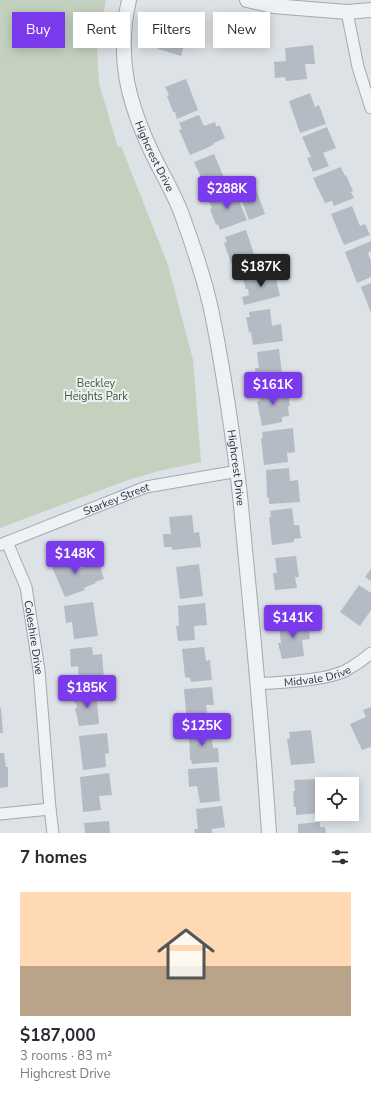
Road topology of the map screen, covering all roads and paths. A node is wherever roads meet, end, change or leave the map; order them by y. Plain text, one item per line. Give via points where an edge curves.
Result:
1 (129, 0) edge
2 (247, 0) edge
3 (371, 10) edge
4 (347, 12) junction
5 (371, 108) edge
6 (238, 471) junction
7 (4, 543) edge
8 (371, 653) edge
9 (258, 684) junction
10 (50, 809) junction
11 (0, 814) edge
12 (53, 833) edge
13 (269, 833) edge

1 - 6 street, Highcrest Drive via 124,39 124,70 138,120 178,204 199,263 220,360
2 - 4 street via 273,6
3 - 4 street
4 - 5 street via 358,67
6 - 7 street, Starkey Street via 146,487
6 - 9 street, Highcrest Drive
7 - 10 street, Coleshire Drive via 26,587 39,670
8 - 9 street, Midvale Drive via 344,671 329,676
9 - 13 street, Highcrest Drive
10 - 11 street
10 - 12 street, Coleshire Drive

